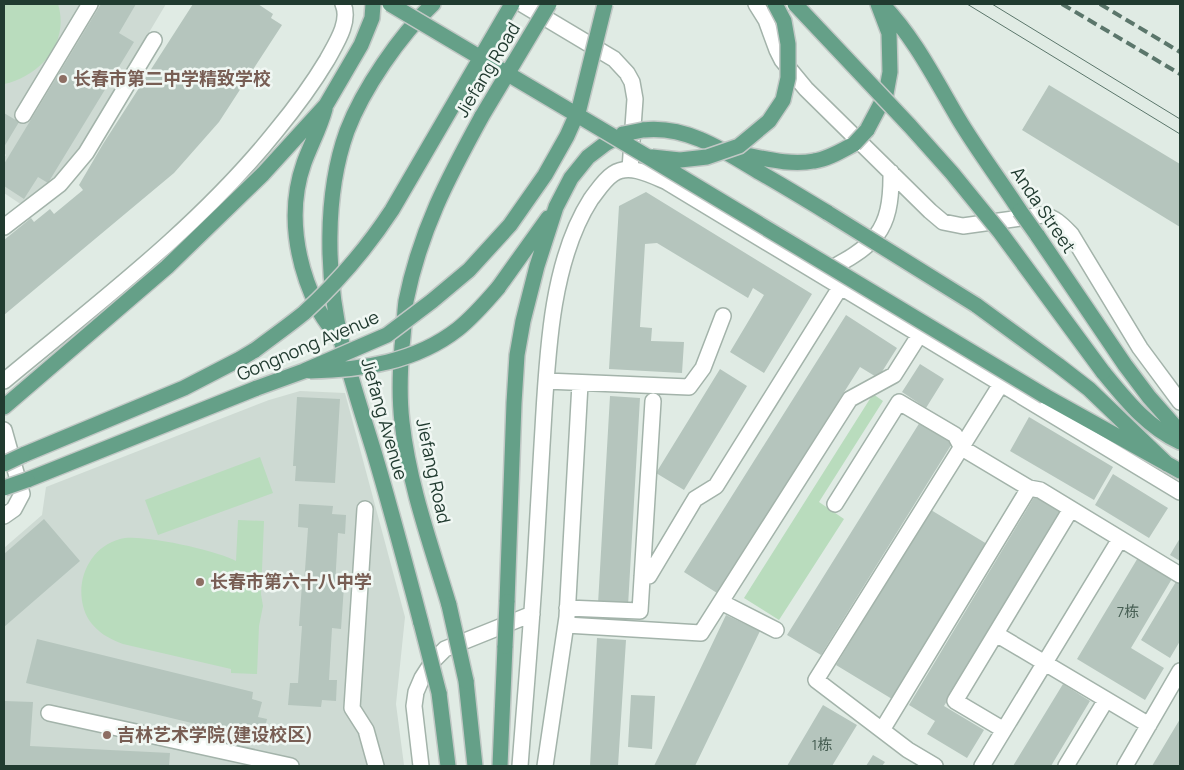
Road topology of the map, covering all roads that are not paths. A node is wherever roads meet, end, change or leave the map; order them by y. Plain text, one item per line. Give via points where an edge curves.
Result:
1 (90, 4) edge
2 (373, 4) edge
3 (390, 4) edge
4 (433, 4) edge
5 (512, 4) edge
6 (522, 4) edge
7 (549, 4) edge
8 (605, 4) edge
9 (756, 4) edge
10 (775, 4) edge
11 (795, 4) edge
12 (878, 4) edge
13 (882, 4) edge
14 (346, 5) edge
15 (154, 40) dead end
16 (326, 105) junction
17 (22, 115) dead end
18 (726, 152) junction
19 (648, 157) junction
20 (630, 169) junction
21 (891, 172) junction
22 (556, 207) junction
23 (4, 227) edge
24 (821, 274) junction
25 (841, 286) junction
26 (723, 316) dead end
27 (920, 334) junction
28 (342, 342) junction
29 (304, 371) junction
30 (4, 381) edge
31 (546, 382) junction
32 (580, 384) junction
33 (1001, 384) junction
34 (653, 401) dead end
35 (1180, 402) edge
36 (4, 408) edge
37 (4, 430) edge
38 (1180, 432) edge
39 (1180, 442) edge
40 (962, 448) junction
41 (4, 464) edge
42 (1174, 467) edge
43 (4, 488) edge
44 (1029, 488) junction
45 (1180, 492) edge
46 (835, 504) dead end
47 (365, 509) dead end
48 (1071, 509) junction
49 (4, 516) edge
50 (1120, 539) junction
51 (642, 576) junction
52 (1180, 576) edge
53 (721, 602) junction
54 (567, 608) junction
55 (532, 614) junction
56 (566, 625) junction
57 (776, 630) dead end
58 (996, 634) junction
59 (1045, 663) junction
60 (1180, 671) edge
61 (1106, 700) junction
62 (49, 713) dead end
63 (1149, 726) junction
64 (882, 730) junction
65 (1004, 730) junction
66 (238, 761) edge
67 (915, 761) edge
68 (291, 766) edge
69 (376, 766) edge
70 (421, 766) edge
71 (448, 766) edge
72 (475, 766) edge
73 (500, 766) edge
74 (520, 766) edge
75 (545, 766) edge
76 (936, 766) edge
77 (982, 766) edge
78 (1066, 766) edge
79 (1125, 766) edge

1 - 17 street
2 - 16 main road via 372,18 362,45
3 - 19 main road, bridge
4 - 28 main road, Jiefang Avenue via 388,56 361,102 347,131 336,170 329,239
5 - 41 main road, Gongnong Avenue, bridge via 372,240 304,313 255,350 184,388
6 - 20 street via 614,59 627,73 635,99
7 - 72 main road, Jiefang Road, bridge via 449,176 418,252 406,303 400,372 402,421 408,461 449,605 466,681
8 - 29 main road, Gongnong Avenue, bridge via 579,109 545,175 510,225 469,270 387,335
9 - 21 street via 782,60 806,89
10 - 19 main road, bridge via 784,21 788,78 783,100 769,121 739,146 707,157 680,160
11 - 39 main road, bridge via 952,173 1000,232 1103,372 1145,420
12 - 18 main road, bridge via 889,33 890,72 886,94 867,130 854,144 813,161 792,162
13 - 38 main road, Anda Street, bridge via 896,18 959,120 1125,365
14 - 30 street via 345,23 319,73 250,163 148,261
15 - 23 street via 86,153 60,184
16 - 28 main road via 304,163 296,195 294,229 318,309
16 - 36 main road via 210,227
18 - 22 main road, bridge via 675,131 658,129 623,134 588,157 570,178
18 - 42 main road, bridge via 976,305 1089,390
19 - 42 main road, bridge via 1045,396
20 - 24 street via 667,182
20 - 31 street via 615,173 601,185 574,233 561,274
21 - 24 street via 888,213 876,237 853,257
21 - 35 street via 943,222 962,226 1043,215 1060,223 1071,234 1140,348
22 - 29 main road, bridge via 477,312 435,344 376,366
22 - 73 main road, bridge via 528,302 517,355
24 - 25 street
25 - 27 street
25 - 51 street via 716,486 695,499 649,576
26 - 32 street via 703,368 689,387
27 - 33 street
27 - 53 street via 894,375 850,399
28 - 71 main road, Jiefang Avenue, bridge via 421,623 438,693
29 - 43 main road, Gongnong Avenue, bridge
31 - 32 street
31 - 55 street
32 - 54 street
33 - 40 street
33 - 45 street
34 - 51 street
37 - 49 street via 22,494 14,509
40 - 44 street
40 - 46 street via 955,434 899,402
40 - 64 street via 816,680
44 - 48 street via 1040,490
44 - 64 street
47 - 69 street via 352,708 366,730
48 - 50 street
48 - 58 street
50 - 52 street
50 - 59 street
51 - 54 street via 640,611
53 - 56 street via 701,633
53 - 57 street
54 - 56 street
55 - 70 street via 445,649 432,661 416,692 414,706
55 - 74 street
56 - 75 street
58 - 59 street
58 - 65 street via 955,702
59 - 61 street
59 - 65 street
60 - 63 street
61 - 63 street
61 - 78 street
62 - 66 street
63 - 79 street
64 - 67 street
65 - 77 street
66 - 68 street
67 - 76 street

